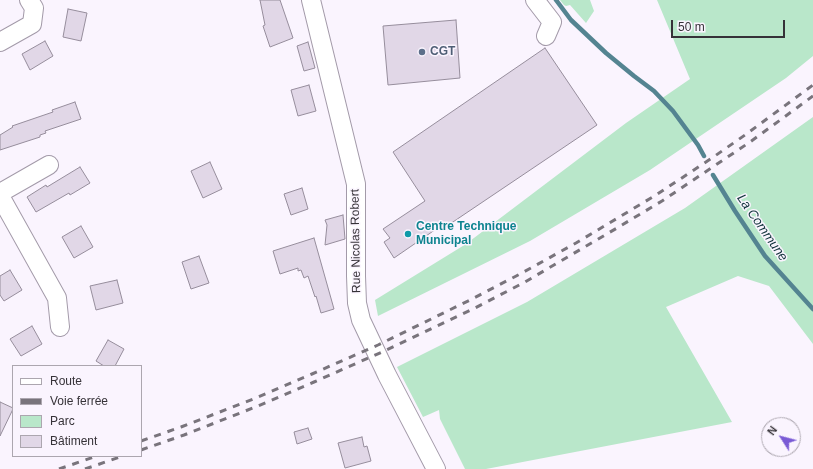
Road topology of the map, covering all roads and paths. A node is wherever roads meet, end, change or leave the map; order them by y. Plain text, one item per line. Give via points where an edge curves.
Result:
1 (29, 0) edge
2 (311, 0) edge
3 (535, 0) edge
4 (546, 36) dead end
5 (0, 42) edge
6 (49, 165) dead end
7 (0, 194) edge
8 (60, 326) dead end
9 (436, 469) edge

1 - 5 street via 34,8 32,24
2 - 9 street, Rue Nicolas Robert via 356,184 357,304 361,320
3 - 4 street via 552,22
6 - 7 street
7 - 8 street via 57,298

